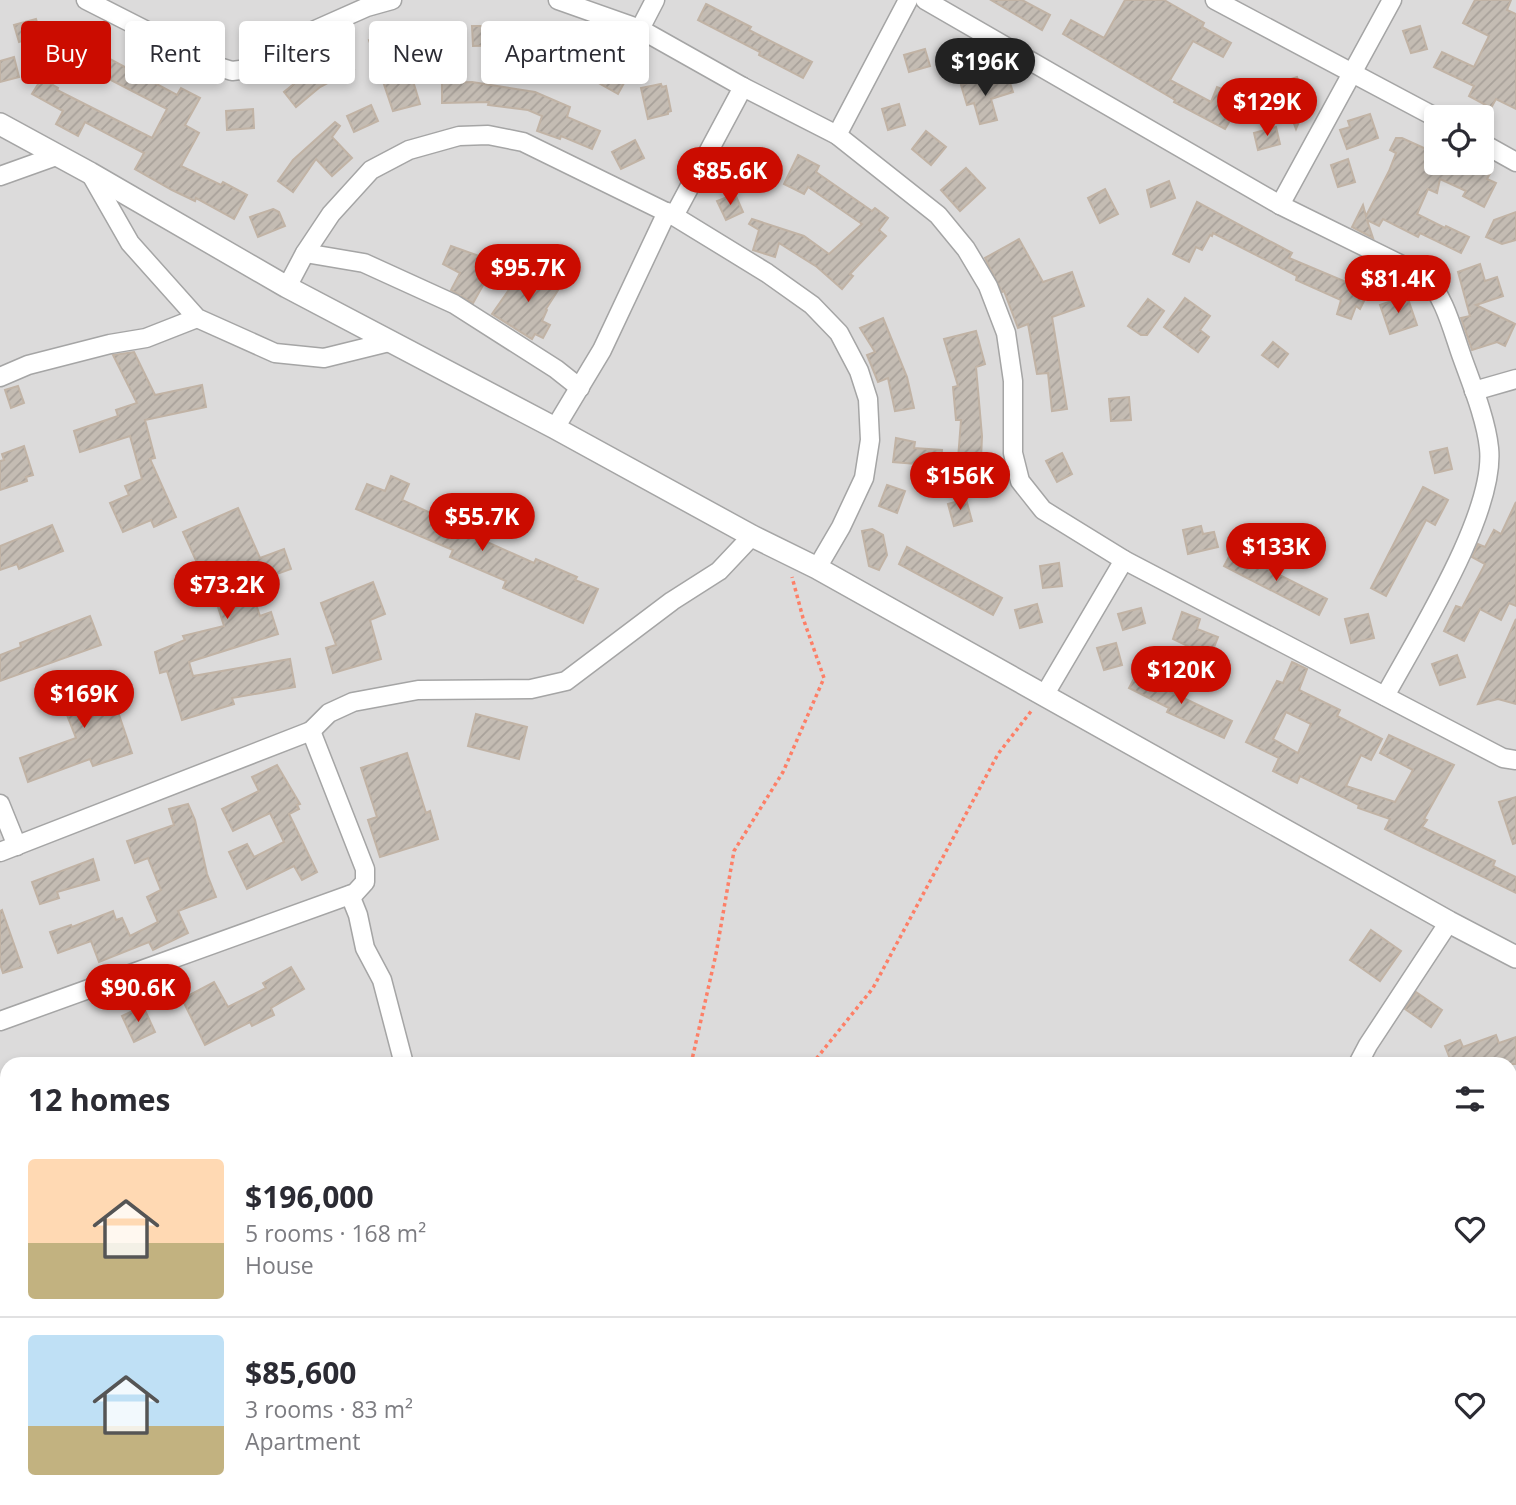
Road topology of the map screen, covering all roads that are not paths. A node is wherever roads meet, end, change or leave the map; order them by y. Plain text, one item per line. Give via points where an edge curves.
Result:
1 (86, 0) edge
2 (392, 0) edge
3 (558, 0) edge
4 (655, 0) edge
5 (908, 0) edge
6 (925, 0) edge
7 (1215, 0) edge
8 (1392, 0) edge
9 (617, 21) edge
10 (644, 21) edge
11 (649, 34) edge
12 (1352, 72) junction
13 (743, 87) junction
14 (1424, 111) edge
15 (0, 124) edge
16 (837, 135) junction
17 (1494, 150) edge
18 (57, 156) junction
19 (1516, 162) edge
20 (90, 173) junction
21 (0, 176) edge
22 (1280, 205) junction
23 (670, 214) junction
24 (305, 253) junction
25 (287, 287) junction
26 (197, 318) junction
27 (389, 342) junction
28 (0, 377) edge
29 (1516, 379) edge
30 (580, 388) junction
31 (1474, 391) junction
32 (555, 428) junction
33 (752, 536) junction
34 (1124, 560) junction
35 (817, 568) junction
36 (1045, 694) junction
37 (1385, 696) junction
38 (311, 732) junction
39 (1516, 760) edge
40 (0, 804) edge
41 (9, 849) edge
42 (350, 895) junction
43 (1449, 922) junction
44 (1516, 957) edge
45 (0, 1021) edge
46 (402, 1057) edge
47 (1362, 1057) edge

1 - 2 street via 232,71 248,69 306,34
3 - 9 street
4 - 10 street
5 - 16 street
6 - 22 street
7 - 12 street
8 - 12 street
11 - 13 street
12 - 14 street
12 - 22 street
13 - 16 street
13 - 23 street
15 - 18 street
16 - 34 street via 939,215 966,249 988,286 1006,333 1013,381 1013,453 1020,481 1043,510
17 - 19 street
18 - 20 street
18 - 21 street
20 - 25 street
20 - 26 street via 130,243
22 - 31 street via 1424,276 1437,290
23 - 24 street via 523,142 488,135 459,136 409,150 371,170
23 - 30 street
23 - 35 street via 811,304 839,333 859,371 868,398 870,440 864,478
24 - 25 street
24 - 30 street via 363,263 454,304
25 - 27 street
26 - 27 street via 275,353 324,358
26 - 28 street via 146,338 28,365
27 - 32 street
29 - 31 street
30 - 32 street
31 - 37 street via 1489,449 1486,484 1471,534
32 - 33 street
33 - 35 street
33 - 38 street via 719,571 566,681 531,689 418,690 354,702 329,713
34 - 36 street
34 - 37 street
35 - 36 street
36 - 43 street
37 - 39 street via 1503,758
38 - 41 street
38 - 42 street via 365,869 365,882
40 - 41 street
42 - 45 street
42 - 46 street via 365,948 382,980
43 - 44 street
43 - 47 street

